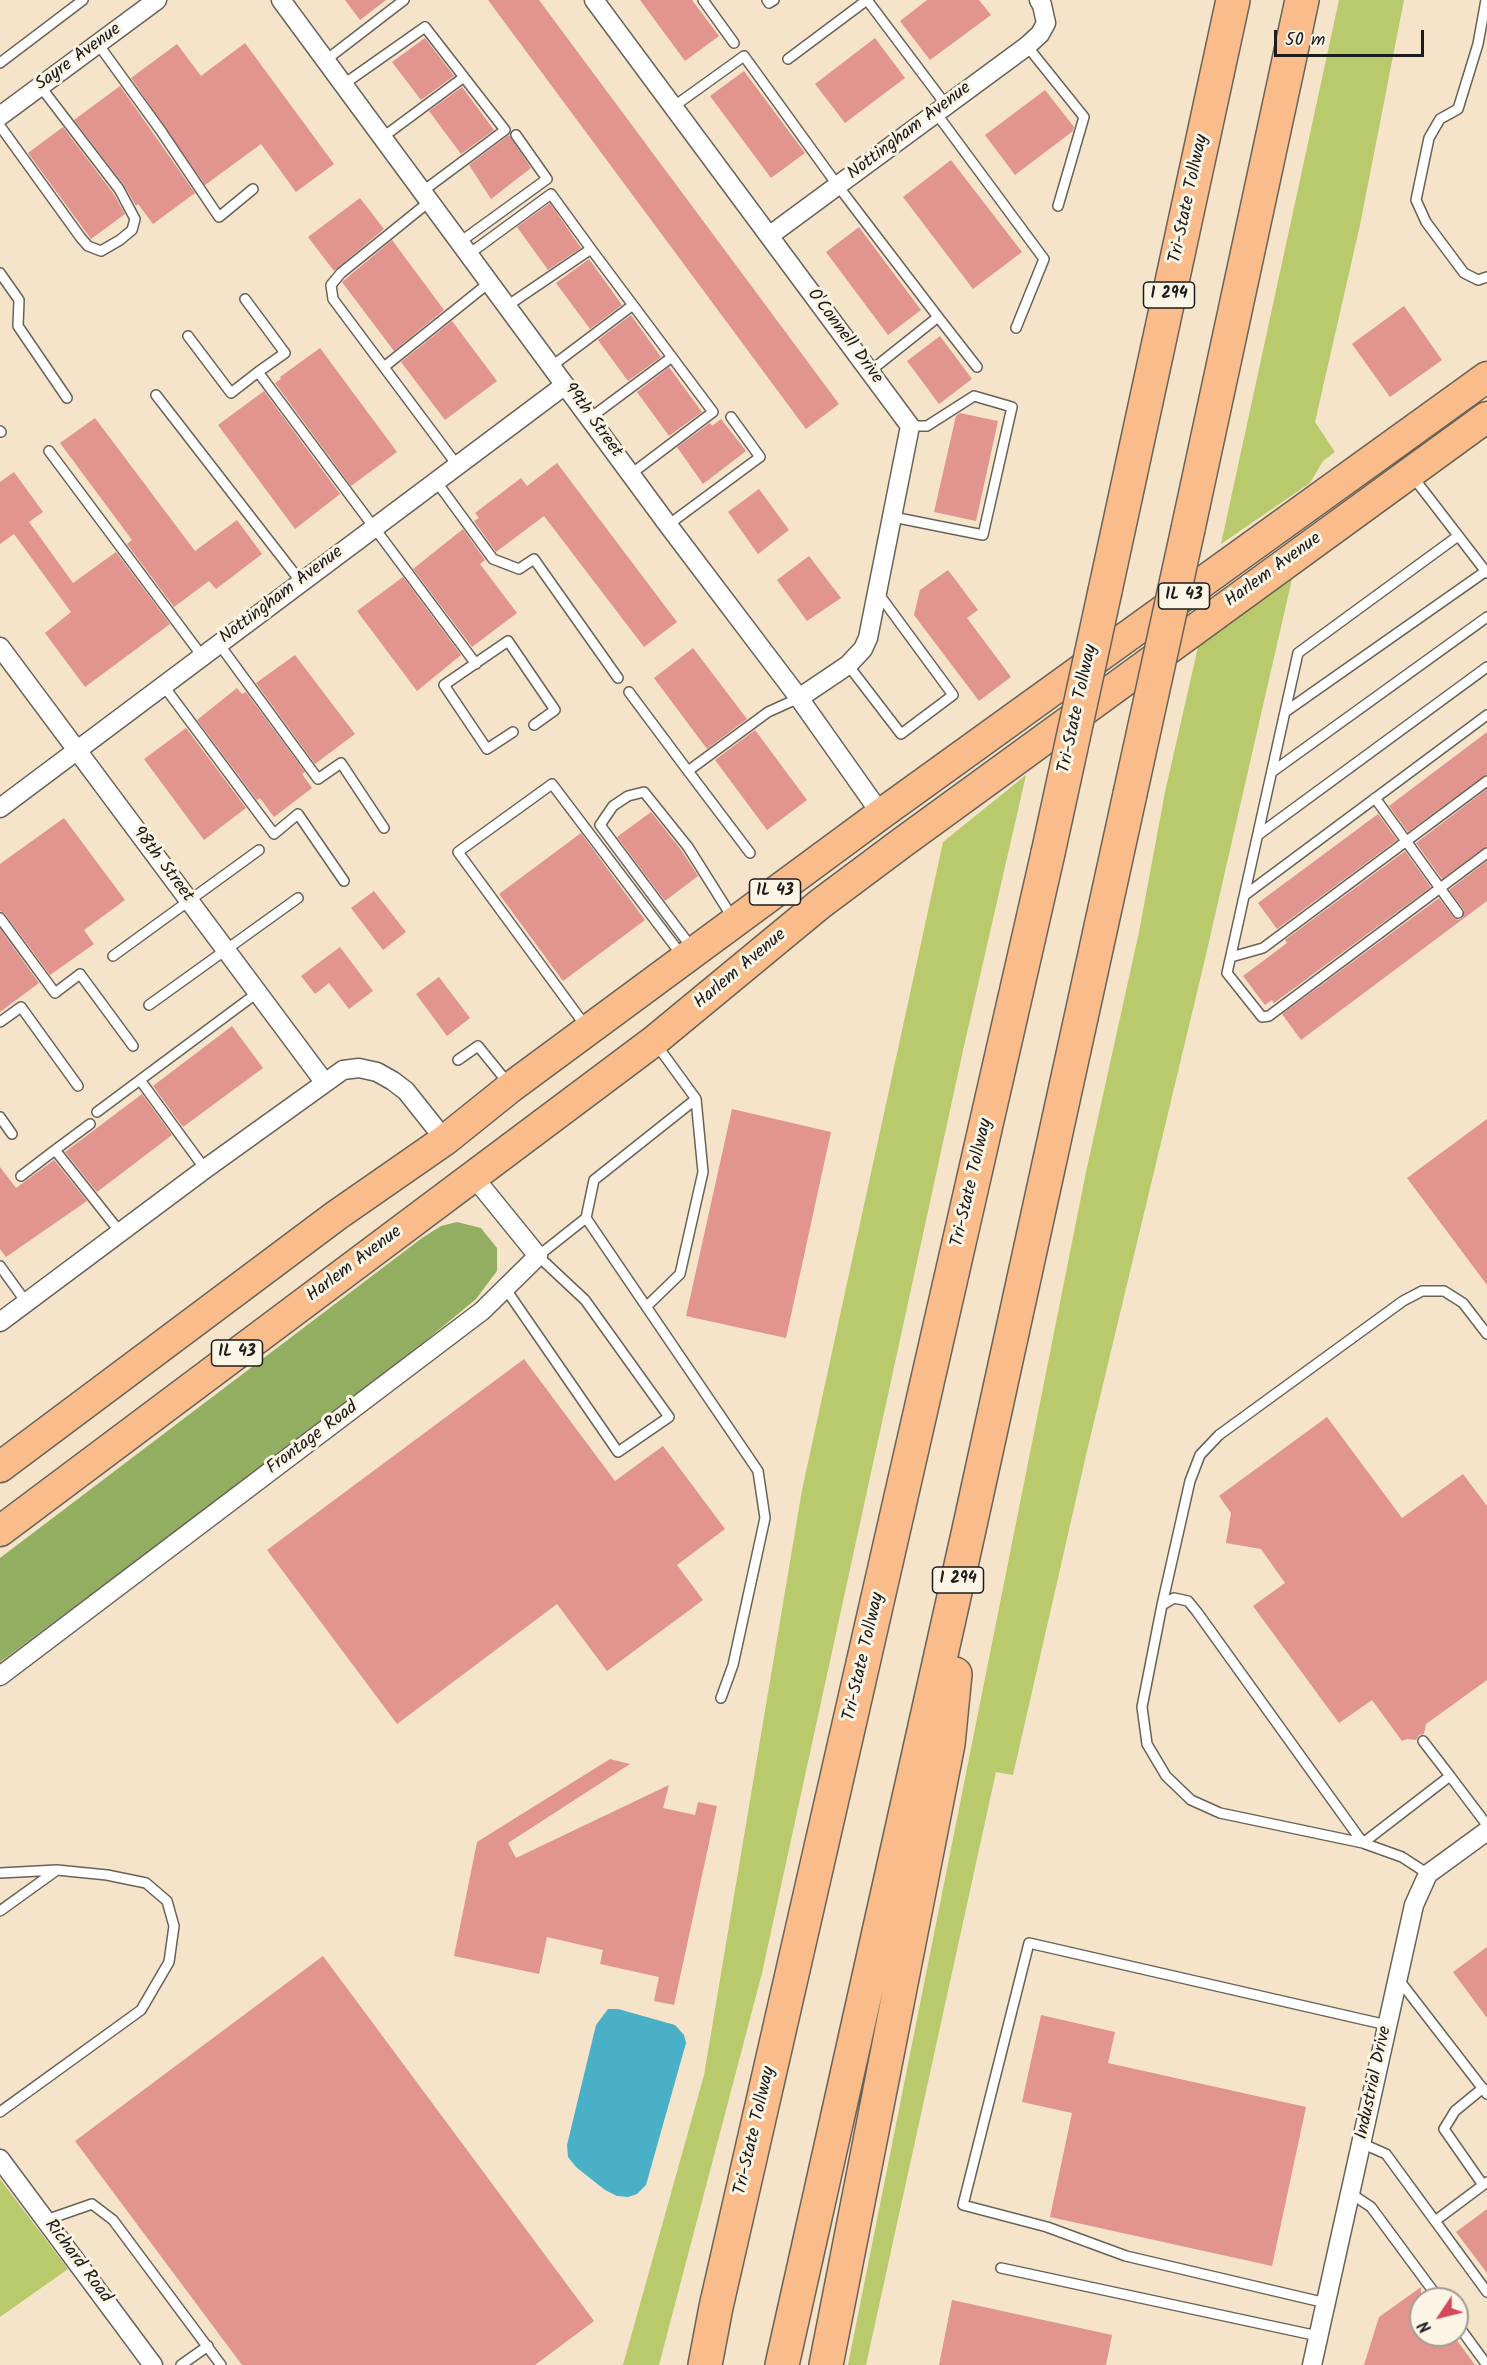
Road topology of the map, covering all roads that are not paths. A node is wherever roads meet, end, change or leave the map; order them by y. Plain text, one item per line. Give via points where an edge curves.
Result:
1 (83, 0) edge
2 (157, 0) edge
3 (280, 0) edge
4 (404, 0) edge
5 (594, 0) edge
6 (703, 0) edge
7 (767, 0) edge
8 (774, 0) edge
9 (1039, 0) edge
10 (1233, 0) edge
11 (1302, 0) edge
12 (1486, 0) edge
13 (734, 43) dead end
14 (98, 44) junction
15 (1027, 46) junction
16 (788, 59) dead end
17 (326, 60) junction
18 (0, 63) edge
19 (464, 77) junction
20 (345, 84) junction
21 (40, 86) junction
22 (673, 107) junction
23 (941, 109) junction
24 (0, 116) edge
25 (0, 126) edge
26 (516, 135) dead end
27 (383, 137) junction
28 (838, 186) junction
29 (253, 189) dead end
30 (426, 196) junction
31 (1058, 206) dead end
32 (769, 236) junction
33 (464, 248) junction
34 (591, 249) junction
35 (0, 273) edge
36 (1487, 277) edge
37 (490, 282) junction
38 (245, 299) dead end
39 (633, 305) junction
40 (507, 306) junction
41 (939, 317) junction
42 (1016, 328) dead end
43 (188, 336) dead end
44 (672, 357) junction
45 (384, 366) junction
46 (552, 366) junction
47 (977, 367) dead end
48 (258, 372) junction
49 (869, 372) junction
50 (1487, 377) edge
51 (565, 385) junction
52 (156, 395) dead end
53 (66, 398) dead end
54 (731, 417) dead end
55 (590, 418) junction
56 (1485, 422) edge
57 (910, 426) junction
58 (49, 451) dead end
59 (457, 465) junction
60 (1410, 472) junction
61 (631, 474) junction
62 (436, 481) junction
63 (893, 517) junction
64 (668, 525) junction
65 (375, 527) junction
66 (1458, 536) junction
67 (1486, 572) edge
68 (302, 582) junction
69 (878, 593) junction
70 (1487, 617) edge
71 (219, 644) junction
72 (0, 647) edge
73 (202, 656) junction
74 (477, 664) junction
75 (848, 665) junction
76 (1487, 668) edge
77 (618, 678) dead end
78 (163, 686) junction
79 (629, 692) dead end
80 (799, 698) junction
81 (1285, 712) junction
82 (1487, 715) edge
83 (534, 725) dead end
84 (513, 732) dead end
85 (76, 752) junction
86 (688, 771) junction
87 (1272, 772) junction
88 (1487, 781) edge
89 (1376, 798) junction
90 (0, 808) edge
91 (881, 814) junction
92 (384, 828) dead end
93 (1258, 835) junction
94 (903, 842) junction
95 (1406, 842) junction
96 (259, 850) dead end
97 (750, 853) dead end
98 (1487, 853) edge
99 (344, 881) dead end
100 (1440, 888) junction
101 (1245, 895) junction
102 (298, 898) dead end
103 (189, 902) junction
104 (1458, 913) dead end
105 (0, 918) edge
106 (735, 922) junction
107 (224, 949) junction
108 (690, 955) junction
109 (113, 956) dead end
110 (1231, 957) junction
111 (256, 993) junction
112 (149, 1005) dead end
113 (0, 1022) edge
114 (588, 1030) junction
115 (654, 1041) junction
116 (133, 1046) dead end
117 (458, 1060) dead end
118 (140, 1080) junction
119 (325, 1083) junction
120 (78, 1086) dead end
121 (511, 1087) junction
122 (696, 1099) junction
123 (97, 1112) dead end
124 (0, 1117) edge
125 (90, 1124) dead end
126 (12, 1134) dead end
127 (445, 1140) junction
128 (55, 1150) junction
129 (205, 1169) junction
130 (21, 1176) dead end
131 (473, 1176) junction
132 (586, 1218) junction
133 (120, 1232) junction
134 (538, 1256) junction
135 (0, 1266) edge
136 (506, 1288) junction
137 (26, 1302) junction
138 (647, 1306) junction
139 (0, 1322) edge
140 (1487, 1334) edge
141 (0, 1467) edge
142 (0, 1531) edge
143 (968, 1534) junction
144 (1162, 1605) junction
145 (0, 1676) edge
146 (721, 1698) dead end
147 (1423, 1741) dead end
148 (1450, 1776) junction
149 (1487, 1825) edge
150 (1487, 1831) edge
151 (1363, 1843) junction
152 (57, 1870) junction
153 (0, 1873) edge
154 (1428, 1874) junction
155 (0, 1911) edge
156 (1398, 1979) junction
157 (1388, 2025) junction
158 (1485, 2091) edge
159 (0, 2112) edge
160 (1361, 2143) junction
161 (0, 2158) edge
162 (1485, 2184) edge
163 (1350, 2193) junction
164 (46, 2220) junction
165 (1435, 2221) junction
166 (1001, 2268) dead end
167 (1430, 2287) edge
168 (1487, 2292) edge
169 (1326, 2303) junction
170 (716, 2307) junction
171 (1318, 2336) junction
172 (1469, 2340) edge
173 (208, 2346) junction
174 (153, 2365) edge
175 (181, 2365) edge
176 (221, 2365) edge
177 (698, 2365) edge
178 (705, 2365) edge
179 (782, 2365) edge
180 (826, 2365) edge
181 (1312, 2365) edge
182 (1487, 2365) edge

1 - 18 lane
2 - 14 street, Sayre Avenue
3 - 17 street, 99th Street
4 - 17 lane
5 - 22 street, O'Connell Drive
6 - 13 lane
7 - 8 lane
9 - 15 street, Nottingham Avenue via 1046,23
10 - 170 highway, Tri-State Tollway / I 294, bridge via 1048,853
11 - 143 highway, I 294, bridge
12 - 36 lane via 1478,44 1458,109 1440,119 1429,138 1416,200 1426,222 1464,273 1478,280
14 - 21 street, Sayre Avenue
14 - 29 lane via 219,217
15 - 23 street, Nottingham Avenue
15 - 31 lane via 1084,117
16 - 23 lane via 867,0
17 - 20 street, 99th Street
19 - 20 lane via 425,27
19 - 27 lane
19 - 30 lane via 505,130
20 - 27 street, 99th Street
21 - 24 street, Sayre Avenue
21 - 25 lane via 119,189 135,219 132,230 101,251 88,246
22 - 28 lane via 744,56
22 - 32 street, O'Connell Drive
23 - 28 street, Nottingham Avenue
23 - 42 lane via 1044,259
26 - 33 lane via 547,179
27 - 30 street, 99th Street
28 - 32 street, Nottingham Avenue
28 - 41 lane
30 - 33 street, 99th Street
30 - 45 lane via 331,285 333,299
32 - 49 street, O'Connell Drive
33 - 34 lane via 551,195
33 - 37 street, 99th Street
34 - 39 lane
34 - 40 lane
35 - 53 lane via 19,300 18,326
37 - 40 street, 99th Street
37 - 45 lane
38 - 48 lane via 285,352
39 - 44 lane
39 - 46 lane
40 - 46 street, 99th Street
41 - 47 lane
41 - 49 lane
43 - 48 lane via 231,393
44 - 55 lane
44 - 61 lane via 713,411
45 - 59 lane
46 - 51 street, 99th Street
48 - 65 lane
49 - 57 street, O'Connell Drive
50 - 91 main road, Harlem Avenue / IL 43
51 - 55 street, 99th Street
51 - 59 street, Nottingham Avenue
52 - 68 lane
54 - 64 lane via 760,457
55 - 61 street, 99th Street
56 - 60 main road, Harlem Avenue / IL 43
57 - 63 street
57 - 63 lane via 927,426 974,396 1012,407 983,536
58 - 73 lane
59 - 62 street, Nottingham Avenue
60 - 66 lane
60 - 94 main road, Harlem Avenue / IL 43
61 - 64 street, 99th Street
62 - 65 street, Nottingham Avenue
62 - 77 lane via 493,559 519,570 534,559
63 - 69 street
64 - 80 street, 99th Street
65 - 68 street, Nottingham Avenue
65 - 74 lane
66 - 67 lane
66 - 81 lane via 1298,653
67 - 81 lane
68 - 71 street, Nottingham Avenue
69 - 75 street via 868,638
69 - 75 lane via 953,695 901,734
70 - 87 lane
71 - 73 street, Nottingham Avenue
71 - 92 lane via 318,779 341,763
72 - 85 street, 98th Street
73 - 78 street, Nottingham Avenue
74 - 83 lane via 508,641 555,710
74 - 84 lane via 444,685 487,749
75 - 80 street
76 - 93 lane
78 - 85 street, Nottingham Avenue
78 - 99 lane via 274,834 298,814
79 - 86 lane
80 - 86 lane via 768,712
80 - 91 street, 99th Street
81 - 87 lane
82 - 89 lane
85 - 90 street, Nottingham Avenue
85 - 103 street, 98th Street
86 - 97 lane
87 - 93 lane
88 - 95 lane
89 - 95 lane
89 - 101 lane
91 - 94 main road, 99th Street
91 - 106 main road, Harlem Avenue / IL 43
93 - 101 lane
94 - 115 main road, Harlem Avenue / IL 43 via 820,904
95 - 100 lane
95 - 110 lane via 1263,948
96 - 103 lane
98 - 100 lane
100 - 104 lane
100 - 110 lane via 1269,1016 1262,1017 1227,973
101 - 110 lane
102 - 107 lane
103 - 107 street, 98th Street
103 - 109 lane
105 - 116 lane via 55,993 80,974
106 - 108 main road, Harlem Avenue / IL 43
106 - 108 lane via 688,847 644,792 613,806 600,825
107 - 111 street, 98th Street
107 - 112 lane
108 - 114 main road, Harlem Avenue / IL 43
108 - 114 lane via 552,784 458,852
111 - 118 lane
111 - 119 street, 98th Street
113 - 120 lane via 21,1006
114 - 121 main road, Harlem Avenue / IL 43
115 - 122 lane
115 - 131 main road, Harlem Avenue / IL 43
117 - 121 lane via 478,1046
118 - 123 lane
118 - 129 lane
119 - 127 street via 344,1071 359,1068 376,1072 406,1090
119 - 129 street
121 - 127 main road, Harlem Avenue / IL 43
122 - 132 lane via 594,1180
122 - 138 lane via 703,1172 680,1274
124 - 126 lane
125 - 128 lane
127 - 141 main road, Harlem Avenue / IL 43 via 337,1215
128 - 130 lane
128 - 133 lane
129 - 133 street
131 - 134 street
131 - 142 main road, Harlem Avenue / IL 43
132 - 134 lane
132 - 138 lane
133 - 137 street
134 - 136 street, Frontage Road
134 - 136 lane via 585,1300 669,1417 618,1452
135 - 137 lane
136 - 145 street, Frontage Road via 482,1311
137 - 139 street
138 - 146 lane via 758,1471 765,1518 733,1665
140 - 144 lane via 1463,1303 1444,1291 1422,1291 1220,1435 1200,1455 1190,1481
143 - 179 highway, I 294
143 - 180 highway via 948,1744
144 - 151 lane via 1174,1598 1188,1601
144 - 151 lane via 1142,1707 1147,1744 1166,1776 1191,1800 1220,1813
147 - 148 lane
148 - 149 lane
148 - 151 lane
150 - 154 street, Industrial Drive
151 - 154 lane via 1402,1857
152 - 153 lane
152 - 155 lane
152 - 159 lane via 146,1883 167,1901 174,1926 169,1962 141,2010
154 - 156 street, Industrial Drive via 1414,1905
156 - 157 street, Industrial Drive
156 - 158 lane
157 - 160 street, Industrial Drive
157 - 169 lane via 1029,1943 963,2205 1047,2227 1126,2256
158 - 162 lane via 1455,2111 1443,2129
160 - 163 street, Industrial Drive
160 - 165 lane via 1386,2154
161 - 164 street, Richard Road
162 - 165 lane
163 - 167 lane via 1371,2206
163 - 169 street, Industrial Drive
164 - 173 lane via 92,2204 113,2220
164 - 174 street, Richard Road
165 - 168 lane
166 - 171 lane
169 - 171 street, Industrial Drive
170 - 177 highway
170 - 178 highway, Tri-State Tollway / I 294
171 - 181 street, Industrial Drive
172 - 182 lane
173 - 175 lane
173 - 176 lane

